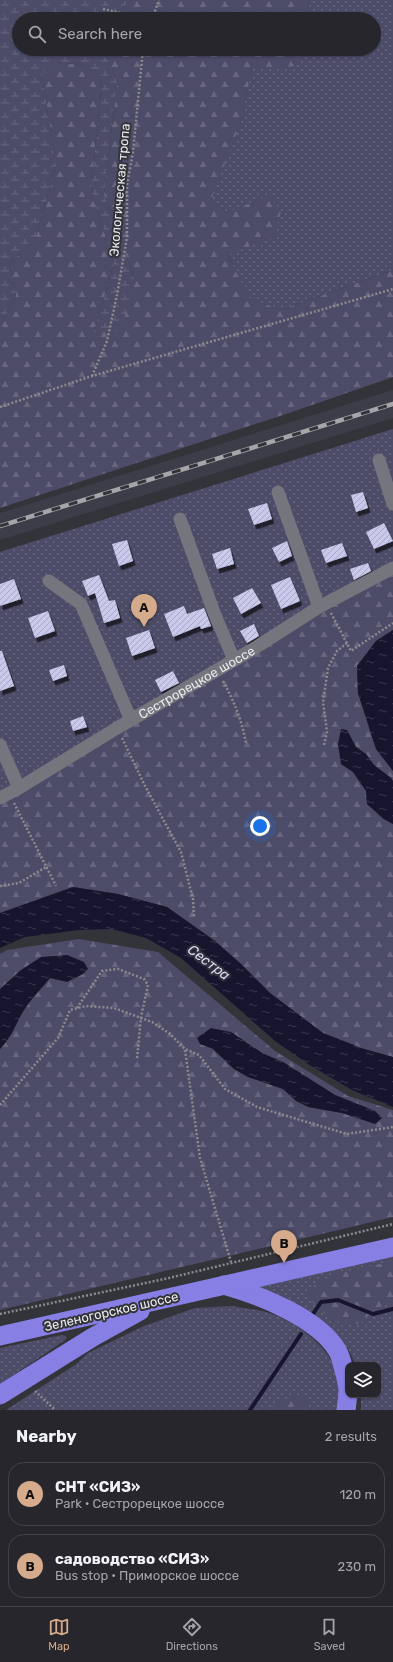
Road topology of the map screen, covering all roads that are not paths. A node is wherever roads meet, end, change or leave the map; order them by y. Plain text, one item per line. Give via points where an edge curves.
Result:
1 (379, 460) dead end
2 (278, 492) dead end
3 (393, 504) edge
4 (180, 519) dead end
5 (393, 568) edge
6 (50, 580) dead end
7 (323, 605) junction
8 (234, 660) junction
9 (131, 720) junction
10 (0, 745) edge
11 (10, 793) edge
12 (393, 1247) edge
13 (222, 1285) junction
14 (159, 1300) junction
15 (0, 1336) edge
16 (0, 1394) edge
17 (346, 1410) edge

1 - 3 street
2 - 7 street
4 - 8 street
5 - 7 street, Сестрорецкое шоссе
6 - 9 street via 81,604
7 - 8 street, Сестрорецкое шоссе
8 - 9 street, Сестрорецкое шоссе
9 - 11 street, Сестрорецкое шоссе
10 - 11 street
12 - 13 highway, Зеленогорское шоссе
13 - 14 highway, Зеленогорское шоссе
13 - 17 highway via 246,1291 295,1313 320,1330 338,1350 348,1389
14 - 15 highway, Зеленогорское шоссе
14 - 16 highway

